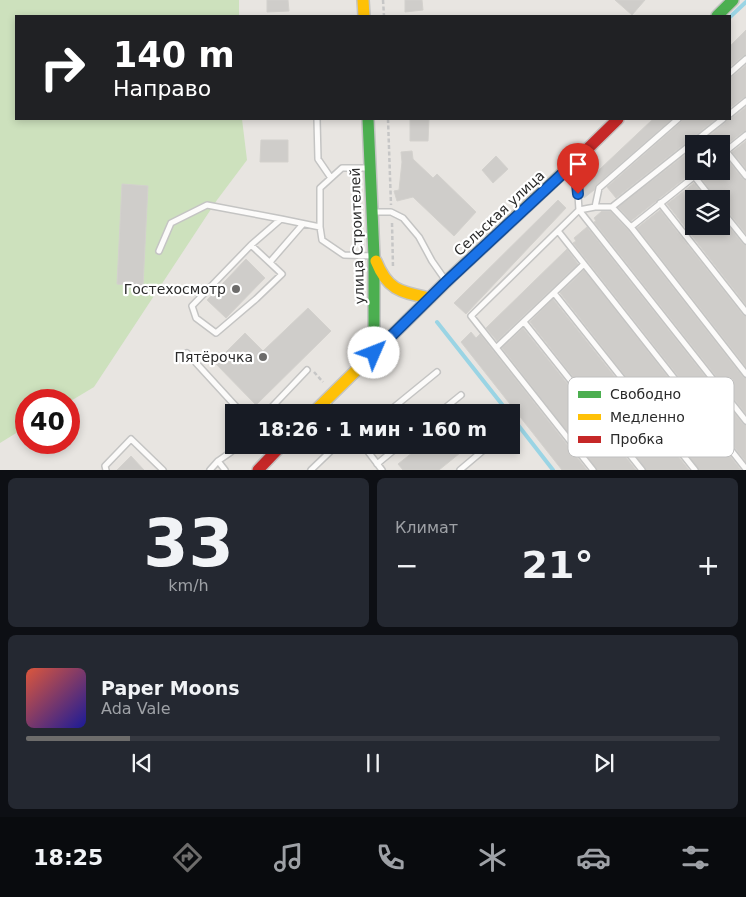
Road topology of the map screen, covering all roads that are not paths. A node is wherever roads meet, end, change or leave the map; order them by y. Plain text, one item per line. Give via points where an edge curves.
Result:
1 (364, 0) edge
2 (731, 1) edge
3 (364, 15) edge
4 (719, 15) edge
5 (746, 59) edge
6 (731, 72) edge
7 (746, 101) edge
8 (731, 113) edge
9 (317, 120) edge
10 (368, 120) edge
11 (617, 120) edge
12 (677, 120) edge
13 (722, 120) edge
14 (746, 135) edge
15 (730, 148) edge
16 (730, 159) edge
17 (575, 162) junction
18 (369, 168) junction
19 (746, 176) edge
20 (331, 178) junction
21 (689, 180) edge
22 (697, 180) edge
23 (705, 190) edge
24 (660, 203) junction
25 (595, 207) junction
26 (612, 207) junction
27 (580, 210) junction
28 (372, 212) junction
29 (281, 219) junction
30 (730, 221) edge
31 (303, 224) junction
32 (320, 227) junction
33 (631, 227) junction
34 (558, 231) junction
35 (746, 241) edge
36 (251, 245) junction
37 (159, 251) dead end
38 (374, 256) junction
39 (270, 262) junction
40 (584, 264) junction
41 (446, 282) junction
42 (554, 293) junction
43 (430, 298) junction
44 (746, 312) edge
45 (524, 322) junction
46 (497, 347) junction
47 (187, 353) dead end
48 (374, 353) junction
49 (309, 369) road end
50 (437, 372) dead end
51 (746, 374) edge
52 (568, 377) edge
53 (621, 377) edge
54 (673, 377) edge
55 (711, 377) edge
56 (461, 395) dead end
57 (326, 401) junction
58 (234, 404) edge
59 (275, 404) edge
60 (323, 404) edge
61 (328, 404) edge
62 (398, 404) edge
63 (450, 404) edge
64 (734, 406) edge
65 (746, 421) edge
66 (568, 438) edge
67 (228, 454) edge
68 (273, 454) edge
69 (328, 454) edge
70 (370, 454) edge
71 (389, 454) edge
72 (479, 454) edge
73 (734, 454) edge
74 (583, 457) edge
75 (632, 457) edge
76 (686, 457) edge
77 (218, 461) junction
78 (377, 464) junction
79 (746, 469) edge
80 (106, 470) edge
81 (163, 470) edge
82 (210, 470) edge
83 (225, 470) edge
84 (258, 470) edge
85 (311, 470) edge
86 (382, 470) edge
87 (460, 470) edge
88 (593, 470) edge
89 (642, 470) edge
90 (696, 470) edge

1 - 3 street
2 - 4 street
5 - 6 lane
7 - 8 lane
9 - 20 lane via 318,159
10 - 18 street, улица Строителей
11 - 17 street, Сельская улица
12 - 25 lane via 599,188
13 - 26 lane
14 - 15 lane
16 - 19 lane
17 - 27 lane
17 - 41 street, Сельская улица
18 - 20 lane via 342,168
18 - 28 street, улица Строителей
20 - 32 lane via 320,188
21 - 24 lane
22 - 23 lane
24 - 33 lane
24 - 44 lane
25 - 26 lane
25 - 27 lane
26 - 33 lane
27 - 34 lane
27 - 55 lane
28 - 38 street, улица Строителей
28 - 41 lane via 391,212 403,218 419,237
29 - 31 lane
29 - 36 lane
29 - 37 lane via 207,205 171,223
30 - 35 lane
31 - 32 lane
31 - 39 lane
32 - 38 lane via 322,240 344,255
33 - 51 lane
34 - 40 lane
34 - 46 lane via 471,316
36 - 39 lane
36 - 39 lane via 192,306 196,318 216,333 282,274
38 - 43 street via 387,283 398,291
38 - 48 street, улица Строителей
40 - 42 lane
40 - 54 lane
41 - 43 street, Сельская улица
42 - 45 lane
42 - 53 lane
43 - 48 street, Сельская улица
45 - 46 lane
45 - 52 lane
46 - 66 lane
47 - 58 lane
48 - 57 street, Сельская улица
49 - 59 lane
50 - 62 lane
56 - 63 lane
57 - 60 street, Сельская улица
57 - 61 lane
64 - 65 lane
67 - 77 lane
68 - 84 street
69 - 85 lane
70 - 78 lane
71 - 78 lane
72 - 87 lane
73 - 79 lane
74 - 88 lane
75 - 89 lane
76 - 90 lane
77 - 82 lane
77 - 83 lane
78 - 86 lane
80 - 81 lane via 105,466 131,438

